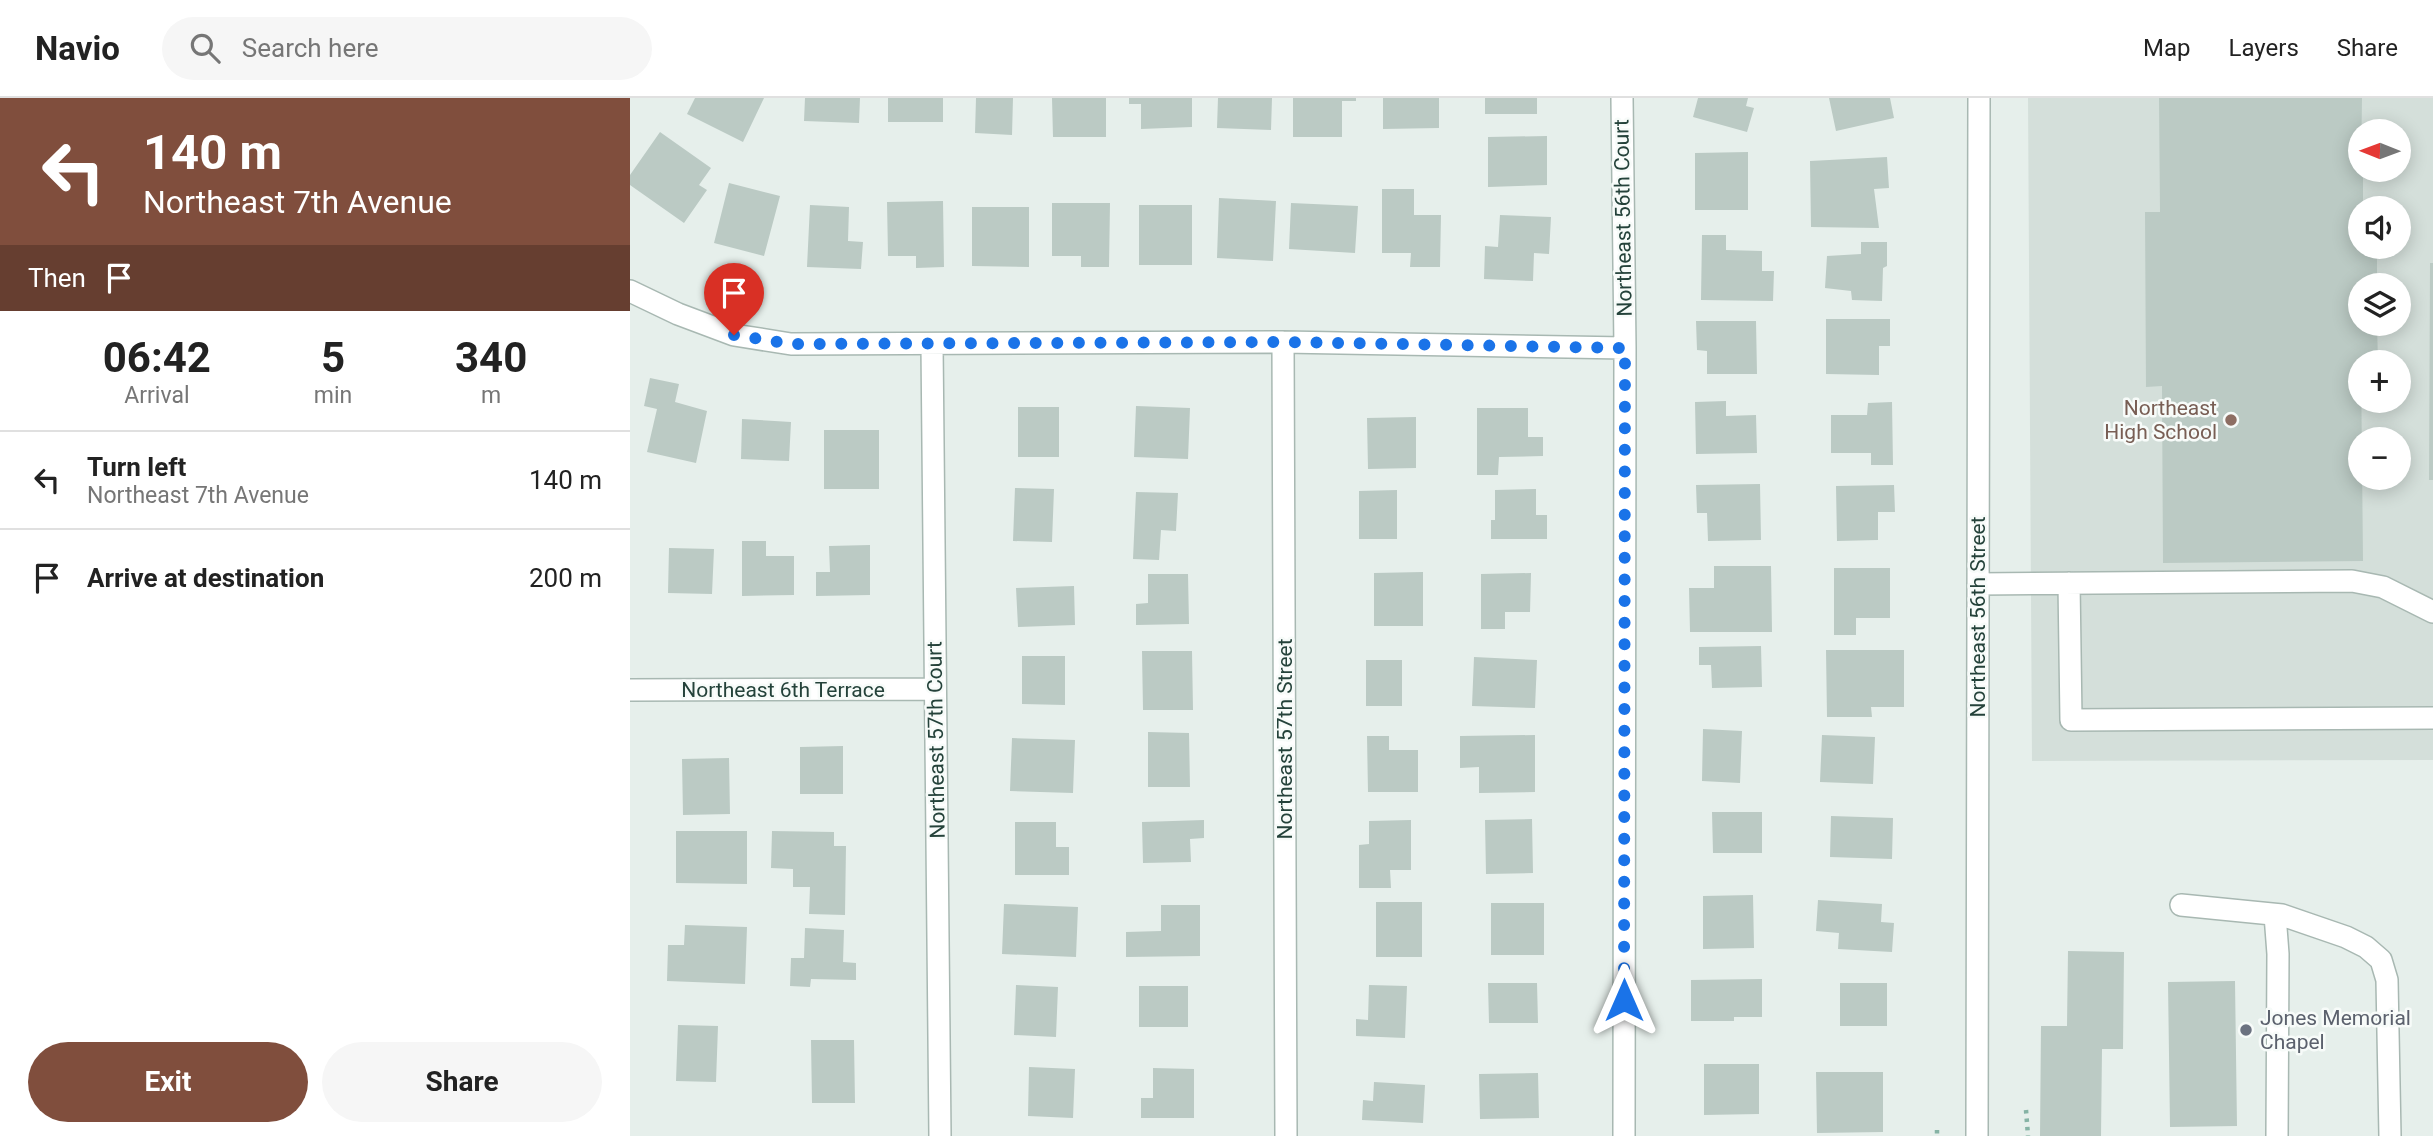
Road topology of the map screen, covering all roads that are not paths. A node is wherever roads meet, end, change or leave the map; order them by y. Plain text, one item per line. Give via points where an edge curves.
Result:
1 (1622, 98) edge
2 (1979, 98) edge
3 (630, 291) edge
4 (1283, 342) junction
5 (932, 345) junction
6 (1625, 348) junction
7 (2069, 583) junction
8 (1978, 584) junction
9 (2433, 612) edge
10 (935, 689) junction
11 (630, 690) edge
12 (2433, 718) edge
13 (2181, 905) dead end
14 (2275, 915) junction
15 (940, 1136) edge
16 (1286, 1136) edge
17 (1624, 1136) edge
18 (1977, 1136) edge
19 (2277, 1136) edge
20 (2389, 1136) edge

1 - 6 street, Northeast 56th Court
2 - 8 street, Northeast 56th Street
3 - 5 street via 734,335 791,344
4 - 5 street
4 - 6 street
4 - 16 street, Northeast 57th Street
5 - 10 street, Northeast 57th Court
6 - 17 street, Northeast 56th Court
7 - 8 street
7 - 9 street via 2351,581 2383,587
7 - 12 street via 2071,720
8 - 18 street, Northeast 56th Street
10 - 11 street, Northeast 6th Terrace
10 - 15 street, Northeast 57th Court
13 - 14 street
14 - 19 street
14 - 20 street via 2346,937 2381,960 2387,980

